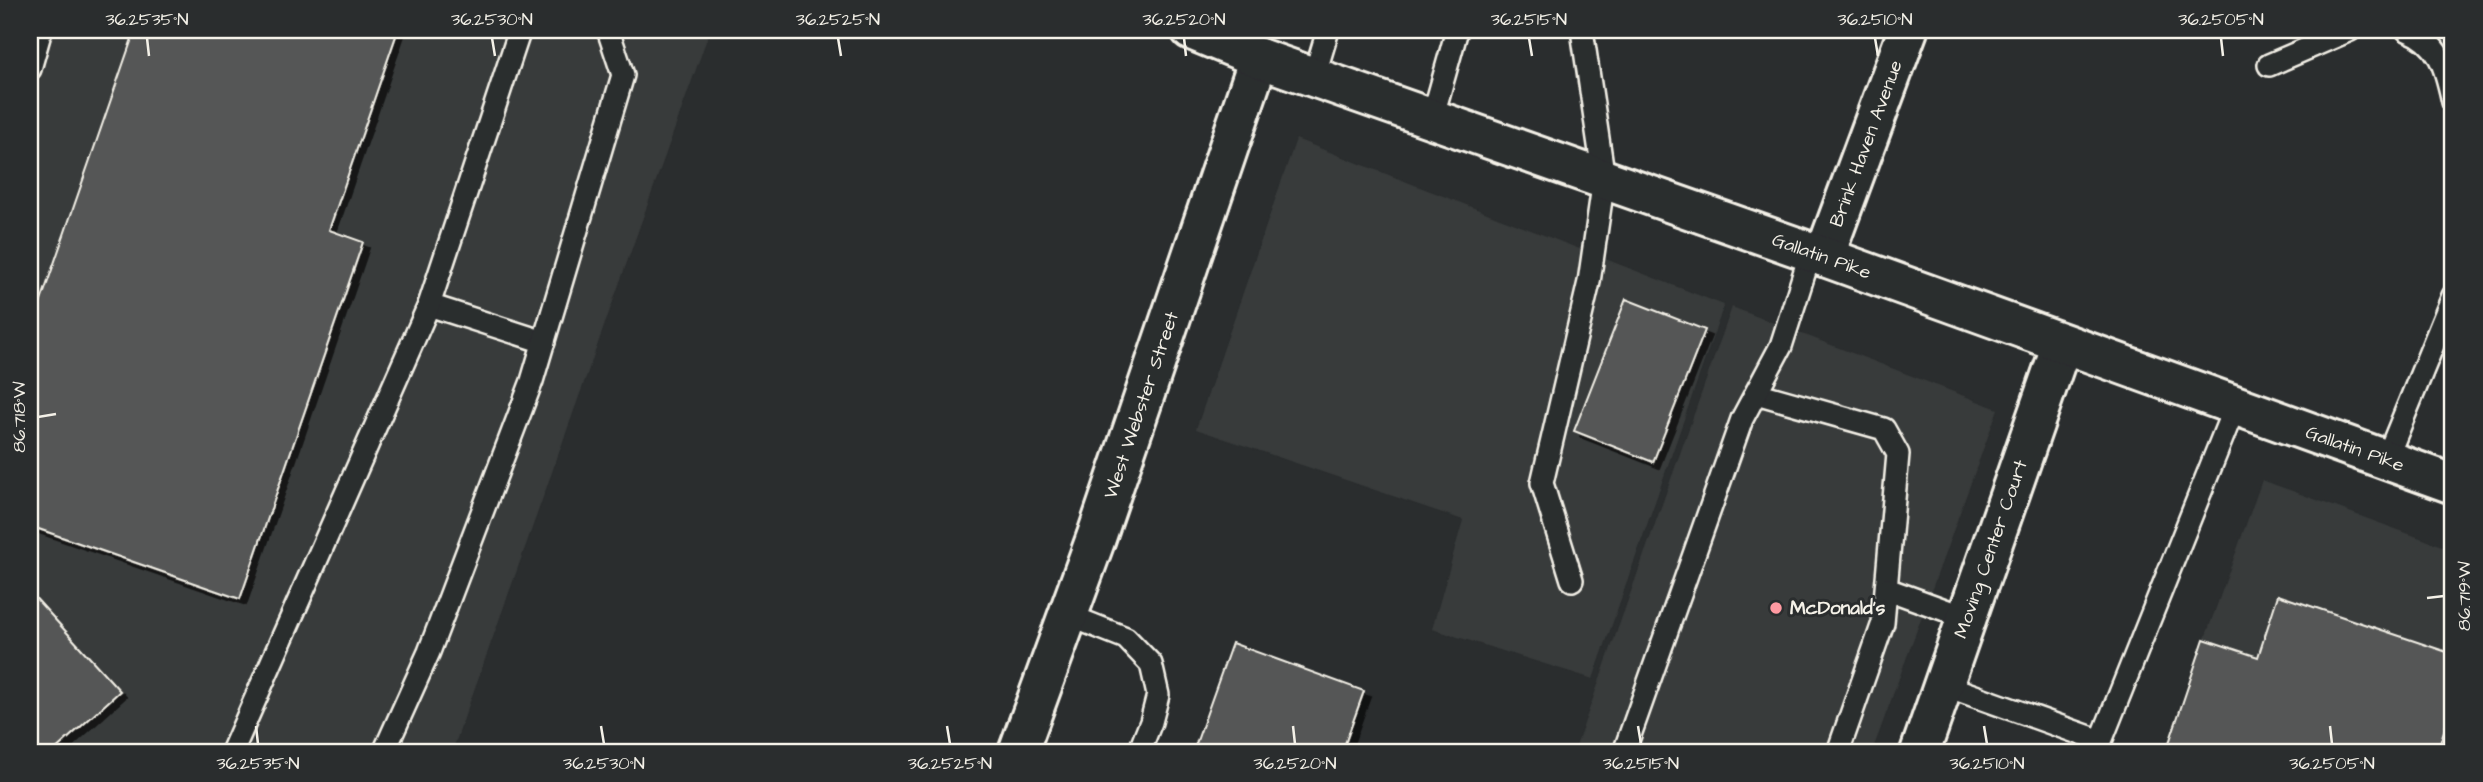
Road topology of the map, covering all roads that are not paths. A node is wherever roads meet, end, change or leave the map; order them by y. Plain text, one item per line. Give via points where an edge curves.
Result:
1 (41, 30) edge
2 (520, 30) edge
3 (608, 30) edge
4 (1328, 30) edge
5 (1457, 30) edge
6 (1582, 30) edge
7 (1908, 30) edge
8 (2350, 30) edge
9 (2407, 30) edge
10 (1203, 32) edge
11 (1259, 58) junction
12 (2269, 65) dead end
13 (30, 69) edge
14 (1314, 77) junction
15 (2453, 103) edge
16 (1432, 119) junction
17 (1604, 179) junction
18 (1817, 255) junction
19 (2453, 296) edge
20 (429, 305) junction
21 (544, 342) junction
22 (2062, 344) junction
23 (1756, 393) junction
24 (2235, 406) junction
25 (2386, 460) junction
26 (2453, 484) edge
27 (1572, 580) dead end
28 (1887, 589) junction
29 (1068, 615) junction
30 (1967, 618) junction
31 (1944, 685) junction
32 (232, 752) edge
33 (384, 752) edge
34 (1018, 752) edge
35 (1139, 752) edge
36 (1624, 752) edge
37 (1838, 752) edge
38 (1920, 752) edge

1 - 13 lane
2 - 20 lane
3 - 21 lane via 623,75
4 - 14 lane
5 - 16 lane
6 - 17 lane
7 - 18 street, Brink Haven Avenue
8 - 12 lane
9 - 15 lane via 2422,35 2445,64
10 - 11 street, Gallatin Pike
11 - 14 street, Gallatin Pike
11 - 29 street, West Webster Street
14 - 16 street, Gallatin Pike
16 - 17 street, Gallatin Pike
17 - 18 street, Gallatin Pike
17 - 27 lane via 1589,282 1542,483
18 - 22 street, Gallatin Pike
18 - 23 lane via 1781,346
19 - 25 lane
20 - 21 lane
20 - 32 lane
21 - 33 lane via 429,652
22 - 24 street, Gallatin Pike
22 - 30 street, Moving Center Court
23 - 28 lane via 1884,429 1898,454
23 - 36 lane via 1742,419
24 - 25 street, Gallatin Pike
24 - 31 lane via 2101,741
25 - 26 street, Gallatin Pike
28 - 30 lane
28 - 37 lane via 1883,623
29 - 34 street, West Webster Street
29 - 35 lane via 1126,638 1151,664 1158,695
30 - 31 street, Moving Center Court
31 - 38 street, Moving Center Court

